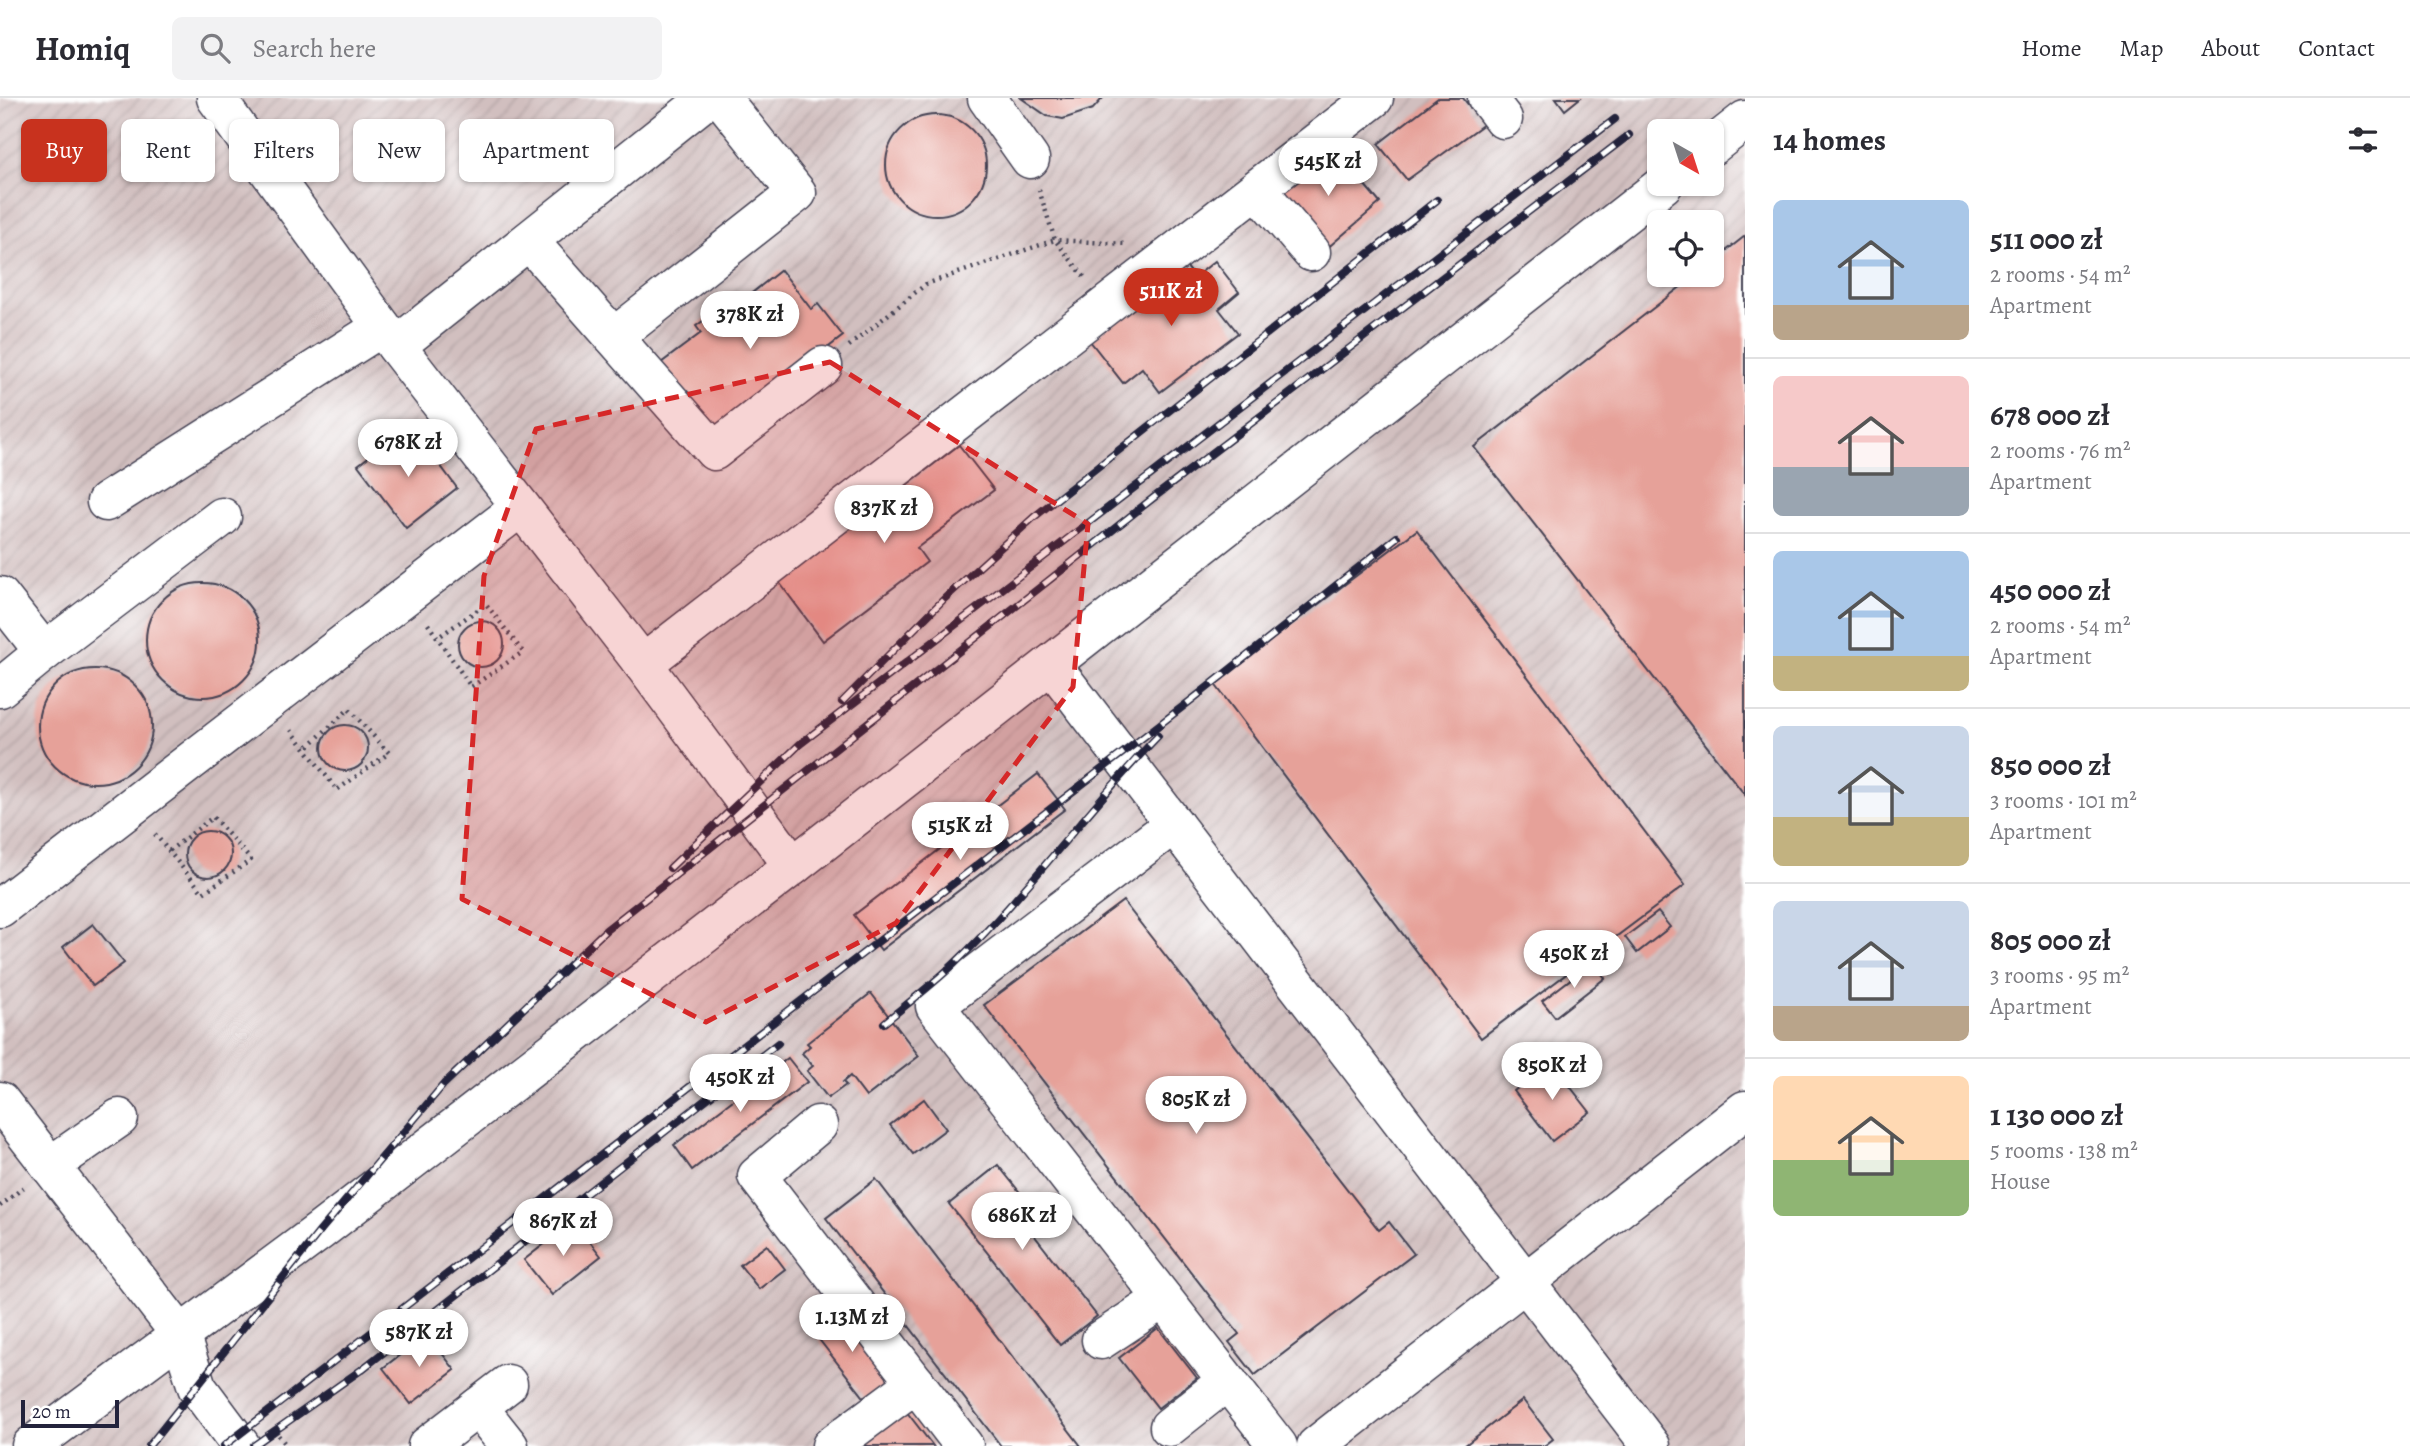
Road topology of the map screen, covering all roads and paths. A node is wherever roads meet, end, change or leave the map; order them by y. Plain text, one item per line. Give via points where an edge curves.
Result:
1 (216, 98) edge
2 (708, 98) edge
3 (721, 98) edge
4 (987, 98) edge
5 (1374, 98) edge
6 (665, 111) edge
7 (1745, 120) edge
8 (1724, 137) edge
9 (1030, 159) joint
10 (1257, 189) junction
11 (1649, 196) edge
12 (1055, 240) junction
13 (529, 241) junction
14 (1182, 248) junction
15 (1311, 252) dead end
16 (1107, 305) junction
17 (389, 336) junction
18 (614, 337) junction
19 (823, 366) joint
20 (106, 502) dead end
21 (521, 507) junction
22 (222, 517) dead end
23 (408, 594) junction
24 (0, 596) edge
25 (437, 638) junction
26 (44, 652) junction
27 (643, 664) junction
28 (1051, 664) junction
29 (0, 688) edge
30 (269, 701) junction
31 (305, 749) junction
32 (132, 806) junction
33 (1174, 824) junction
34 (169, 850) junction
35 (793, 866) junction
36 (0, 908) edge
37 (0, 1101) edge
38 (1745, 1110) edge
39 (120, 1118) dead end
40 (818, 1125) dead end
41 (50, 1166) junction
42 (1525, 1285) junction
43 (1163, 1299) junction
44 (180, 1334) junction
45 (1101, 1340) dead end
46 (1227, 1381) junction
47 (916, 1383) junction
48 (508, 1384) dead end
49 (478, 1407) junction
50 (1168, 1427) dead end
51 (31, 1446) edge
52 (242, 1446) edge
53 (427, 1446) edge
54 (509, 1446) edge
55 (831, 1446) edge
56 (964, 1446) edge
57 (1278, 1446) edge
58 (1316, 1446) edge
59 (1651, 1446) edge

1 - 17 lane
2 - 6 lane
3 - 18 lane via 797,193
4 - 9 lane
5 - 10 lane
6 - 13 lane
7 - 8 lane
9 - 12 path
10 - 14 lane
10 - 15 lane
11 - 28 lane
12 - 14 path
12 - 16 path
12 - 19 path via 926,284
13 - 17 lane
13 - 18 lane
14 - 16 lane
16 - 27 lane
17 - 20 lane
17 - 21 lane
18 - 19 lane via 714,451
21 - 23 lane
21 - 27 lane
22 - 26 lane
23 - 25 path
23 - 30 lane
24 - 26 lane
25 - 25 path via 471,687 523,652 486,604
26 - 29 lane
27 - 35 lane
28 - 33 lane
28 - 35 lane
30 - 31 path
30 - 32 lane
31 - 31 path via 337,790 389,753 349,709
32 - 34 path
32 - 36 lane
33 - 42 lane
33 - 43 lane via 934,1006
34 - 34 path via 203,893 251,860 213,817
35 - 44 lane
37 - 41 lane
38 - 42 lane
39 - 41 lane
40 - 47 lane via 757,1176
41 - 44 lane
42 - 58 lane
42 - 59 lane
43 - 45 lane
43 - 46 lane
44 - 51 lane
44 - 52 lane via 197,1387
46 - 50 lane
46 - 57 lane
47 - 55 lane
47 - 56 lane
48 - 49 lane
49 - 53 lane
49 - 54 lane

